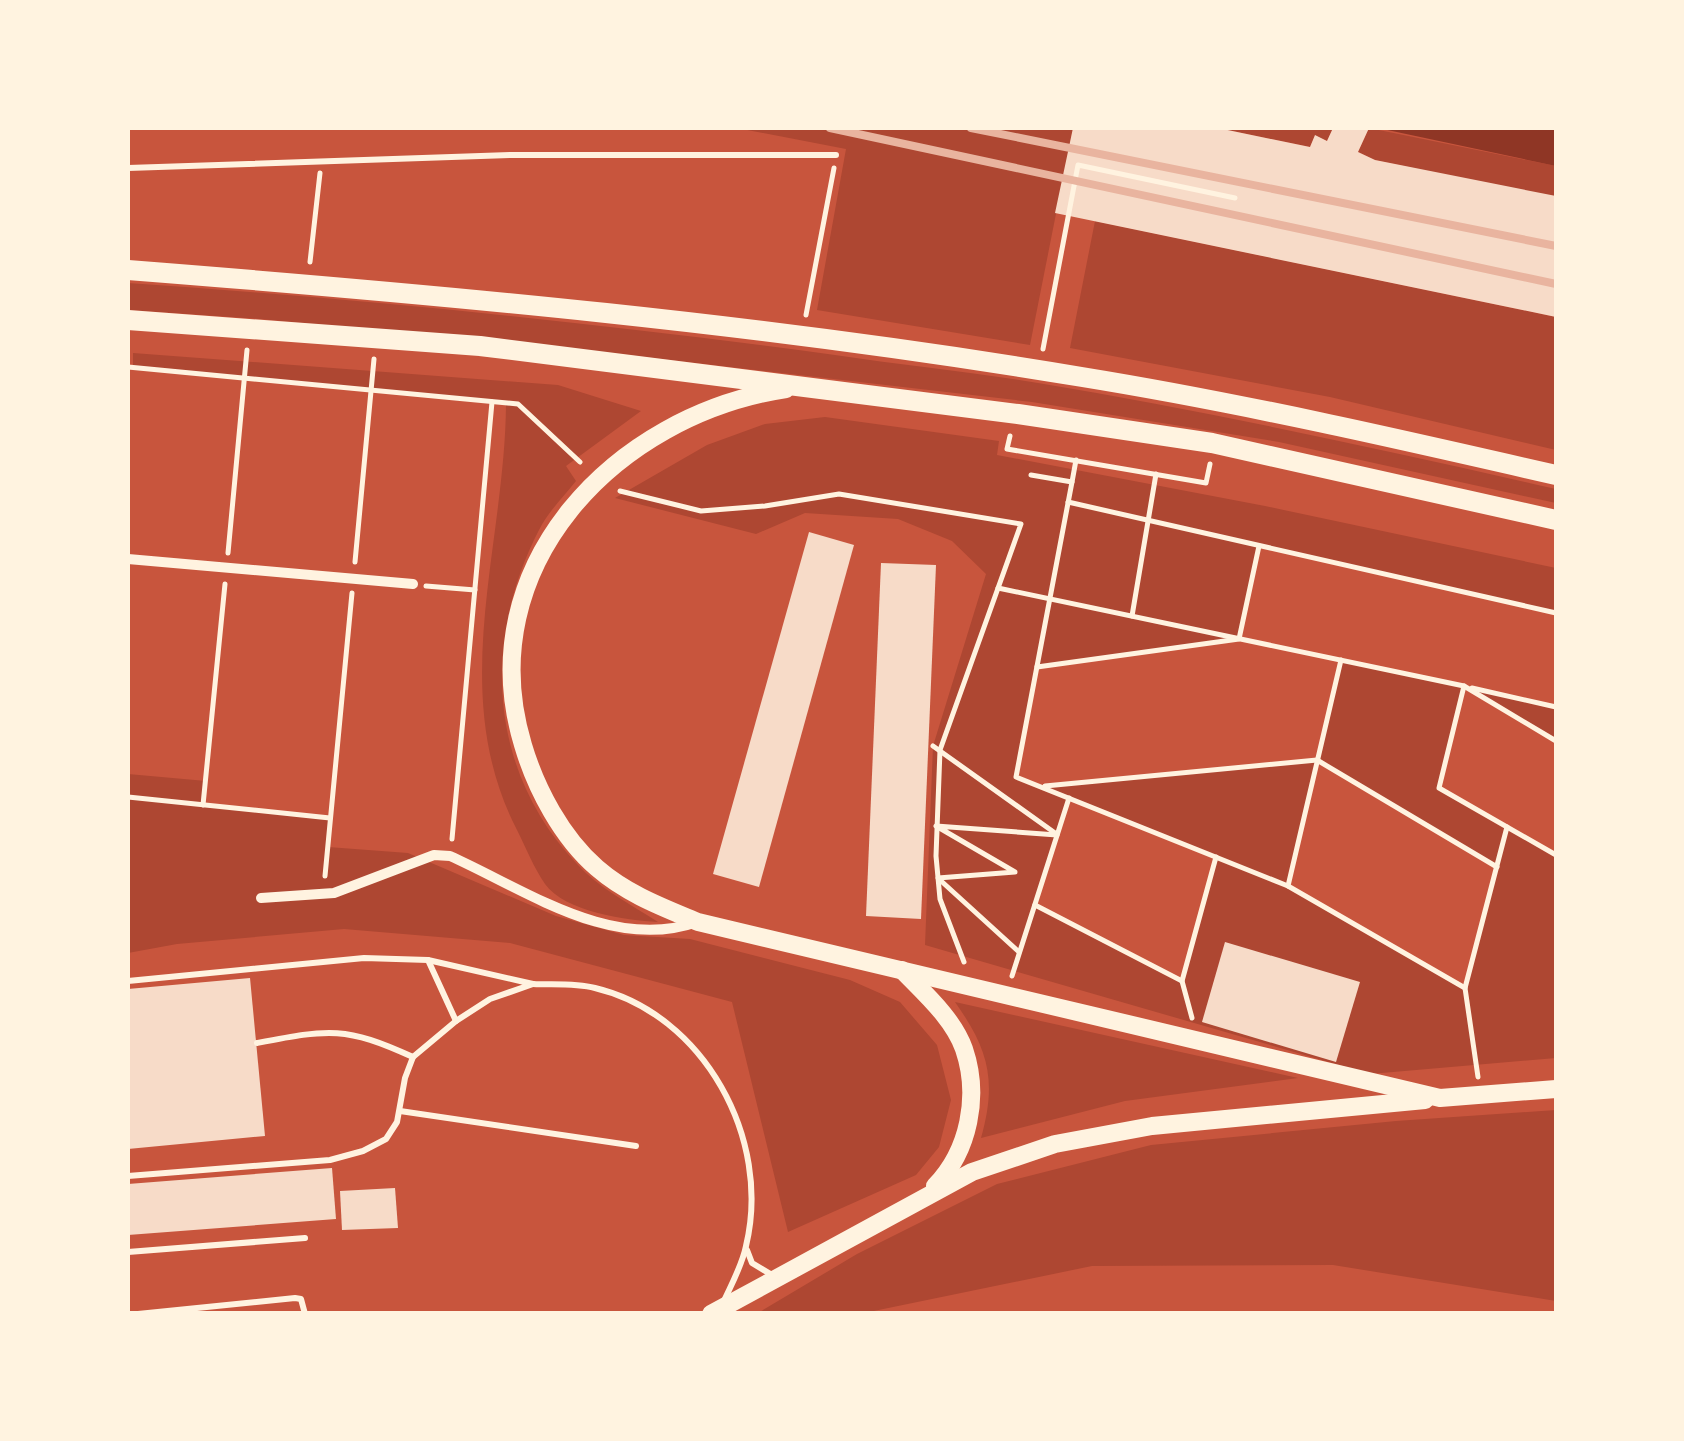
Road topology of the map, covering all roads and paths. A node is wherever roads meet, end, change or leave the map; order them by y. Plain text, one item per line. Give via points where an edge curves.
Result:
1 (836, 156) joint
2 (321, 162) junction
3 (128, 168) edge
4 (1235, 198) dead end
5 (128, 270) edge
6 (307, 285) junction
7 (806, 318) dead end
8 (128, 320) edge
9 (1043, 352) dead end
10 (374, 357) dead end
11 (128, 366) edge
12 (799, 387) junction
13 (371, 390) junction
14 (492, 402) junction
15 (1008, 449) dead end
16 (1076, 460) junction
17 (580, 462) dead end
18 (1210, 462) dead end
19 (1156, 474) junction
20 (1030, 475) dead end
21 (1556, 475) edge
22 (1072, 482) junction
23 (614, 489) dead end
24 (1068, 502) junction
25 (1556, 520) edge
26 (1148, 521) junction
27 (1260, 546) junction
28 (128, 558) edge
29 (353, 579) junction
30 (414, 584) joint
31 (998, 588) junction
32 (475, 590) junction
33 (1050, 600) junction
34 (1556, 613) edge
35 (1132, 616) junction
36 (1239, 639) junction
37 (1341, 660) junction
38 (1037, 666) junction
39 (1464, 686) junction
40 (1556, 707) edge
41 (1556, 742) edge
42 (933, 746) dead end
43 (940, 750) junction
44 (1318, 760) junction
45 (1040, 786) junction
46 (128, 798) edge
47 (1069, 798) junction
48 (330, 818) junction
49 (936, 826) junction
50 (1507, 826) junction
51 (1057, 834) junction
52 (1556, 855) edge
53 (450, 856) junction
54 (1216, 857) junction
55 (1496, 867) junction
56 (938, 878) junction
57 (1288, 886) junction
58 (323, 894) junction
59 (261, 898) dead end
60 (1034, 905) junction
61 (698, 922) junction
62 (428, 960) junction
63 (902, 969) junction
64 (1182, 980) junction
65 (128, 981) edge
66 (533, 984) junction
67 (978, 987) junction
68 (1466, 988) junction
69 (456, 1021) junction
70 (1198, 1040) junction
71 (257, 1042) dead end
72 (414, 1057) junction
73 (1556, 1089) edge
74 (1480, 1095) junction
75 (1440, 1098) junction
76 (400, 1111) junction
77 (636, 1146) dead end
78 (128, 1176) edge
79 (924, 1198) junction
80 (305, 1238) dead end
81 (746, 1248) junction
82 (128, 1252) edge
83 (778, 1277) junction
84 (716, 1310) edge
85 (138, 1314) edge
86 (306, 1314) edge

1 - 2 lane
1 - 7 path
2 - 3 lane
2 - 6 path
4 - 9 path via 1078,165
5 - 6 highway
6 - 21 highway via 593,310 970,359 1267,411
8 - 12 highway via 480,346
10 - 13 path
11 - 13 path
12 - 25 highway via 1212,443
12 - 61 main road via 708,409 632,450 561,520 538,556 517,616 509,661 514,714 532,774 566,832 596,867 637,896
13 - 14 path
13 - 29 path
14 - 17 path via 518,404
14 - 32 path
15 - 16 path
16 - 19 path
16 - 22 path
18 - 19 path via 1206,483
19 - 26 path
20 - 22 path
22 - 24 path
23 - 31 path via 701,512 839,494 1021,524
24 - 26 path
24 - 33 path
26 - 27 path
26 - 35 path
27 - 34 path
27 - 36 path
28 - 29 street
29 - 30 street
29 - 48 path
30 - 32 path
31 - 33 path
31 - 43 path
32 - 53 path
33 - 35 path
33 - 38 path
35 - 36 path
36 - 37 path
36 - 38 path
37 - 39 path
37 - 44 path
38 - 45 path via 1016,777
39 - 40 path
39 - 41 path
39 - 50 path via 1439,788
42 - 43 path
43 - 49 path
43 - 51 path
44 - 45 path
44 - 55 path
44 - 57 path
45 - 47 path
46 - 48 path
47 - 51 path
47 - 54 path
48 - 58 path
49 - 51 path
49 - 56 path
49 - 56 path via 1015,872
50 - 52 path
50 - 55 path
51 - 60 path
53 - 58 street via 414,860
53 - 61 street via 623,929 655,932
54 - 57 path
54 - 64 path
55 - 68 path
56 - 60 path via 1019,952
56 - 67 path via 940,899
57 - 68 path
58 - 59 street
60 - 64 path
61 - 63 main road
62 - 65 lane via 364,958
62 - 66 lane
62 - 69 lane
63 - 67 main road
63 - 79 main road via 950,1024 964,1048 970,1080 965,1136 953,1164
64 - 70 path
66 - 69 lane via 490,998
66 - 81 lane via 590,986 640,1005 678,1032 708,1066 746,1145 752,1194
67 - 70 main road
68 - 74 path
69 - 72 lane
70 - 75 main road
71 - 72 lane via 343,1032
72 - 76 lane
73 - 74 main road
74 - 75 main road
75 - 79 main road via 1097,1135 1014,1156
76 - 77 lane
76 - 78 lane via 386,1138 346,1157
79 - 83 main road
80 - 82 lane
81 - 83 lane via 759,1270
81 - 84 lane
83 - 84 main road
85 - 86 lane via 295,1298

